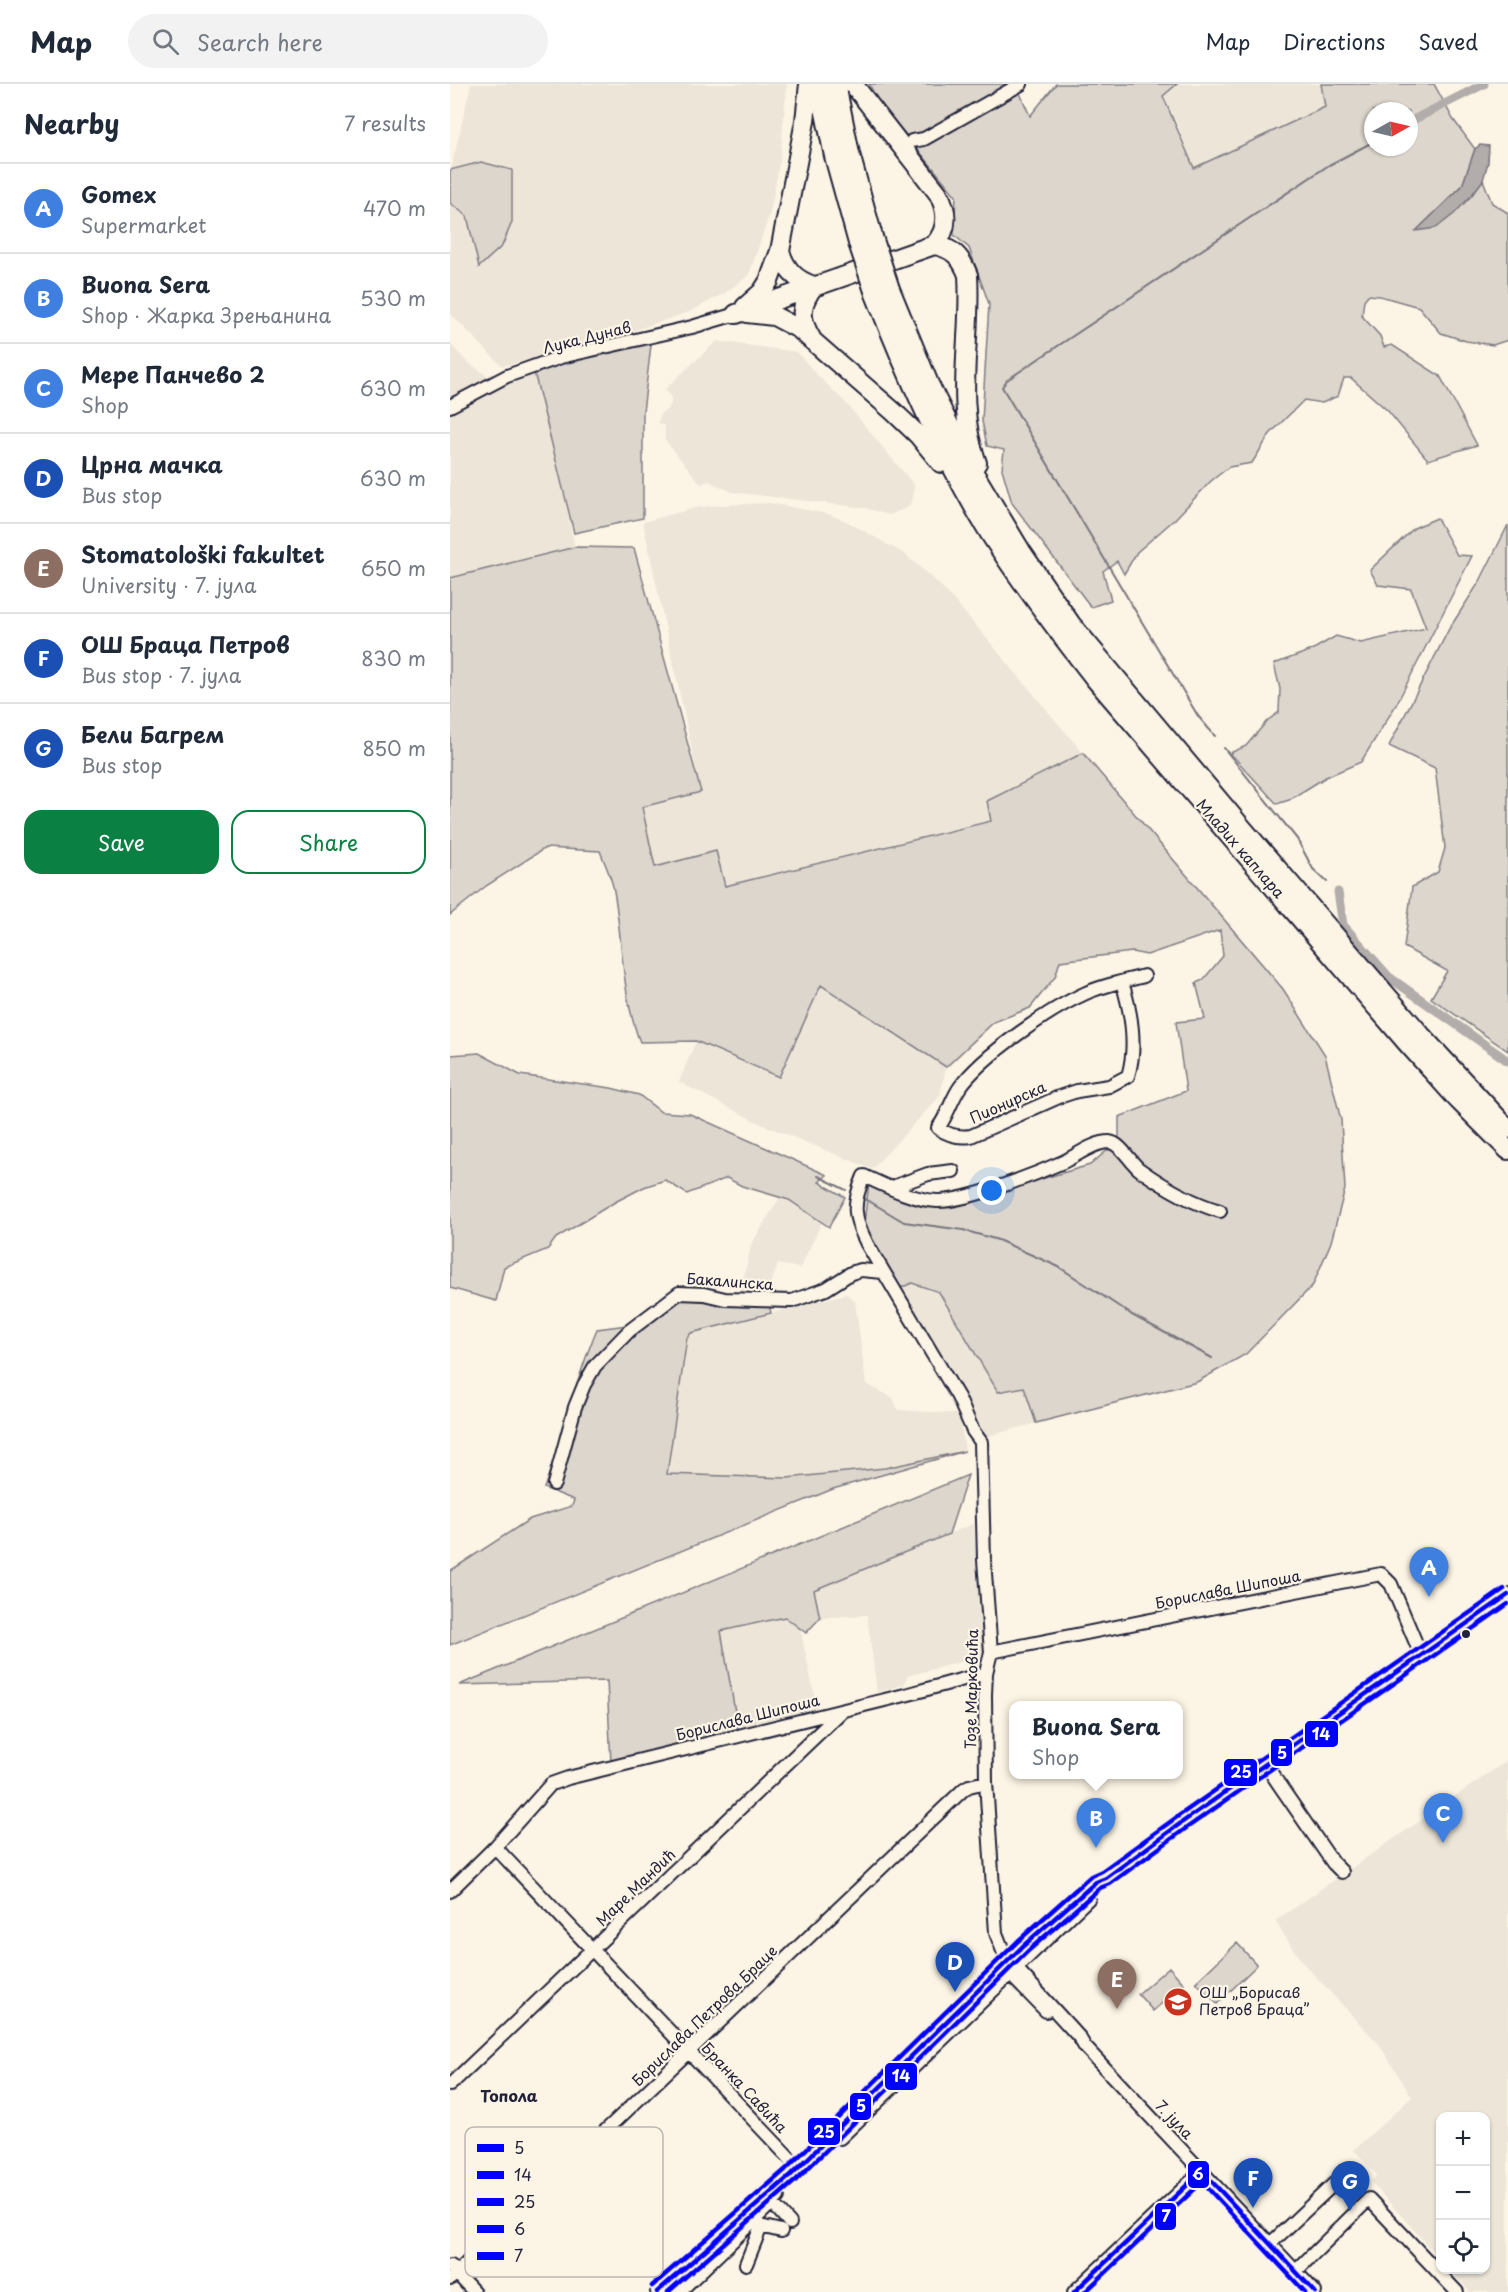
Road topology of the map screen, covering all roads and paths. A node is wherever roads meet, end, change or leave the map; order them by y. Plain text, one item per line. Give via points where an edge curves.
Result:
1 (809, 84) edge
2 (819, 84) edge
3 (836, 84) edge
4 (853, 84) edge
5 (1021, 84) edge
6 (912, 141) dead end
7 (865, 240) junction
8 (934, 244) junction
9 (780, 251) junction
10 (814, 286) junction
11 (883, 291) junction
12 (736, 314) junction
13 (812, 339) junction
14 (450, 406) edge
15 (990, 534) junction
16 (1021, 551) junction
17 (1144, 976) dead end
18 (1122, 982) junction
19 (1508, 1129) edge
20 (1508, 1150) edge
21 (953, 1171) dead end
22 (890, 1188) junction
23 (1220, 1211) dead end
24 (883, 1272) junction
25 (554, 1484) dead end
26 (1508, 1595) edge
27 (991, 1652) junction
28 (1421, 1655) junction
29 (986, 1673) junction
30 (842, 1711) junction
31 (1265, 1764) junction
32 (986, 1782) junction
33 (495, 1847) junction
34 (1342, 1872) dead end
35 (1106, 1878) junction
36 (450, 1891) edge
37 (998, 1940) junction
38 (1022, 1948) junction
39 (592, 1951) junction
40 (1010, 1968) junction
41 (994, 1991) junction
42 (1028, 1992) junction
43 (1085, 2047) junction
44 (689, 2052) junction
45 (450, 2085) edge
46 (609, 2127) edge
47 (798, 2167) junction
48 (1202, 2171) junction
49 (1339, 2179) dead end
50 (772, 2203) junction
51 (758, 2222) junction
52 (1270, 2244) junction
53 (465, 2261) edge
54 (746, 2264) dead end
55 (1296, 2271) junction
56 (452, 2273) edge
57 (474, 2292) edge
58 (657, 2292) edge
59 (679, 2292) edge
60 (1074, 2292) edge
61 (1315, 2292) edge
62 (1457, 2292) edge

1 - 9 highway
2 - 7 highway via 834,156
3 - 7 highway
4 - 8 highway via 944,202 946,224
5 - 6 street via 924,139
7 - 11 highway, bridge
8 - 10 highway
8 - 16 highway via 960,257 968,274 968,429 977,462
9 - 10 highway via 788,270
9 - 12 highway via 765,286
10 - 12 highway
10 - 13 highway via 801,311
11 - 15 highway via 901,359 928,419
11 - 16 highway via 986,496
12 - 13 highway via 774,316
12 - 14 street, Лука Дунав via 561,357 495,381
13 - 15 highway via 918,435
15 - 20 highway, Младих каплара via 1095,679 1400,1035
16 - 19 highway, Младих каплара via 1107,669 1421,1035
17 - 18 street, Пионирска
18 - 18 street, Пионирска via 1131,1023 1131,1068 1122,1081 1059,1097 971,1136 954,1136 938,1128 960,1087 992,1054 1059,1008 1087,993
21 - 22 street via 928,1174
22 - 23 street via 927,1200 955,1199 1111,1142 1140,1169 1194,1202
22 - 24 street via 864,1176 855,1209 859,1229
24 - 25 street, Бакалинска via 851,1273 826,1289 792,1301 679,1293 629,1331 595,1366 575,1407
24 - 27 street, Тозе Марковића via 981,1442
26 - 28 street
27 - 28 street, Борислава Шипоша via 1381,1574 1391,1584
27 - 29 street, Тозе Марковића
28 - 31 street
29 - 30 street, Борислава Шипоша
29 - 32 street, Тозе Марковића
30 - 33 street, Борислава Шипоша via 551,1784
30 - 39 street, Маре Мандић
31 - 34 street
31 - 35 street
32 - 37 street, Тозе Марковића
32 - 44 street, Борислава Петрова Браце via 964,1789
33 - 36 street
33 - 39 street, Бранка Савића
35 - 38 street via 1095,1882
35 - 40 street via 1101,1887
37 - 38 street
37 - 40 street, Тозе Марковића via 994,1950
38 - 40 street
39 - 44 street, Бранка Савића
39 - 45 street, Маре Мандић
40 - 41 street
40 - 42 street, 7. јула
40 - 43 street, 7. јула
40 - 47 street
41 - 42 street
41 - 50 street
42 - 43 street, 7. јула
43 - 48 street, 7. јула
44 - 46 street, Борислава Петрова Браце
44 - 47 street, Бранка Савића
47 - 58 street
48 - 52 street, 7. јула
48 - 60 street
49 - 52 street
50 - 51 street
50 - 51 street via 785,2227
51 - 54 street
51 - 59 street
52 - 55 street, 7. јула
53 - 56 street, Борислава Петрова Браце
55 - 61 street, 7. јула
55 - 62 street via 1369,2199
56 - 57 street

